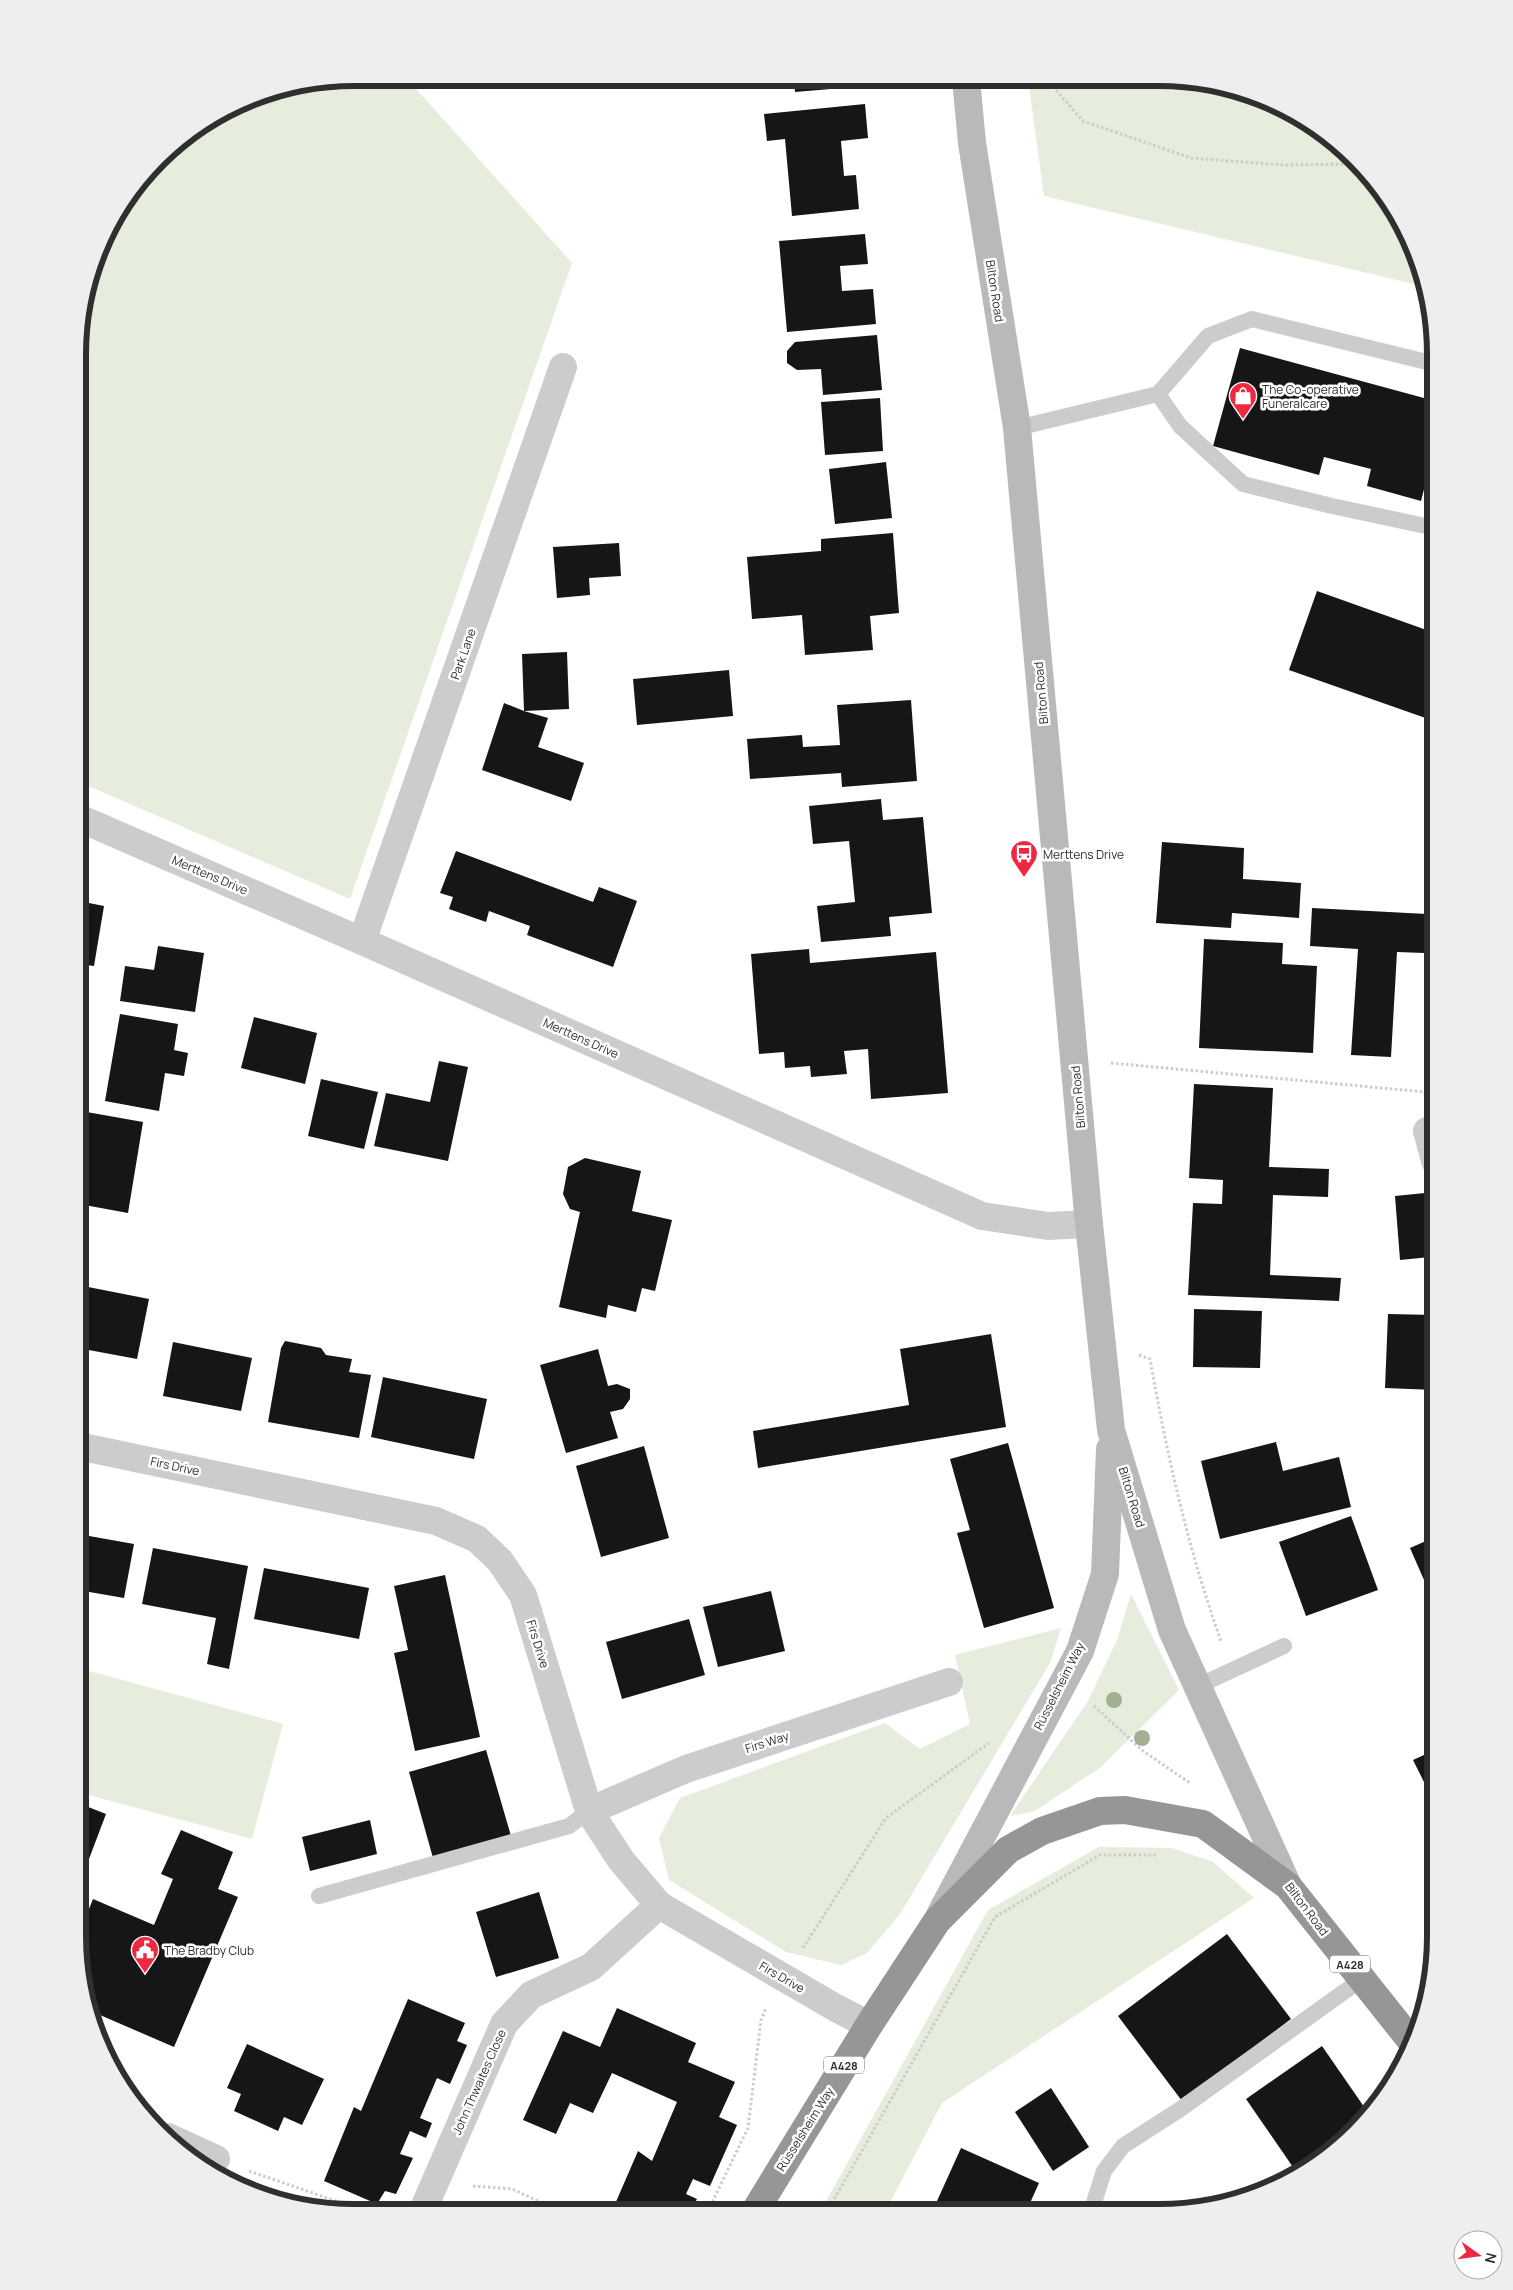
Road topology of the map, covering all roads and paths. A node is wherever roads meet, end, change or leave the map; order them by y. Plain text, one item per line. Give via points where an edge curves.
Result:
1 (967, 86) edge
2 (1051, 86) edge
3 (1347, 164) edge
4 (1427, 362) edge
5 (563, 367) dead end
6 (1158, 394) junction
7 (1016, 428) junction
8 (1427, 526) edge
9 (86, 821) edge
10 (362, 941) junction
11 (1074, 1060) junction
12 (1427, 1131) edge
13 (1089, 1224) junction
14 (1150, 1359) dead end
15 (1111, 1430) junction
16 (86, 1448) edge
17 (1284, 1646) dead end
18 (1232, 1670) junction
19 (948, 1682) dead end
20 (1062, 1684) junction
21 (1198, 1686) junction
22 (991, 1741) dead end
23 (1241, 1782) junction
24 (1190, 1783) junction
25 (589, 1811) junction
26 (1175, 1819) junction
27 (1288, 1886) junction
28 (319, 1896) dead end
29 (659, 1905) junction
30 (937, 1921) junction
31 (784, 1978) junction
32 (1362, 1979) junction
33 (869, 2025) junction
34 (1407, 2036) edge
35 (191, 2148) edge
36 (216, 2160) joint
37 (433, 2185) junction
38 (343, 2203) edge
39 (425, 2204) edge
40 (545, 2204) edge
41 (711, 2204) edge
42 (759, 2204) edge
43 (832, 2204) edge
44 (1093, 2204) edge

1 - 7 main road, Bilton Road via 972,143
2 - 3 path via 1083,121 1191,158 1283,165
4 - 6 lane via 1252,319 1208,336
5 - 10 street, Park Lane
6 - 7 lane
6 - 8 lane via 1180,426 1243,484
7 - 11 main road, Bilton Road
9 - 10 street, Merttens Drive
10 - 13 street, Merttens Drive via 982,1216 1048,1226
11 - 12 path via 1425,1092
11 - 13 main road, Bilton Road
13 - 15 main road, Bilton Road
14 - 18 path via 1167,1454 1196,1565
15 - 20 main road, Rüsselsheim Way via 1105,1574 1080,1650
15 - 21 main road, Bilton Road via 1172,1630
16 - 25 street, Firs Drive via 436,1521 477,1539 500,1561 523,1595
17 - 18 lane
18 - 21 lane
19 - 25 street, Firs Way via 686,1769
20 - 24 path via 1088,1701 1143,1751
20 - 30 main road, Rüsselsheim Way
21 - 23 main road, Bilton Road
22 - 31 path via 886,1818
23 - 24 path via 1223,1792
23 - 27 main road, Bilton Road
24 - 26 path
25 - 28 lane via 569,1826
25 - 29 street, Firs Drive via 621,1860
26 - 27 highway, Rüsselsheim Way / A428 via 1203,1824
26 - 30 highway, Rüsselsheim Way / A428 via 1125,1810 1100,1811 1042,1831 1008,1850
26 - 43 path via 1161,1855 1100,1855 996,1917
27 - 32 highway, Bilton Road / A428
29 - 31 street, Firs Drive
29 - 37 street, John Thwaites Close via 592,1967 531,1995 504,2024
30 - 33 highway, Rüsselsheim Way / A428
31 - 33 street, Firs Drive
31 - 41 path via 761,2020 748,2128
32 - 34 highway, Bilton Road / A428
32 - 44 lane via 1179,2110 1123,2146 1104,2170
33 - 42 highway, Rüsselsheim Way / A428
35 - 36 street
36 - 38 path
37 - 39 street, John Thwaites Close
37 - 40 path via 512,2188

